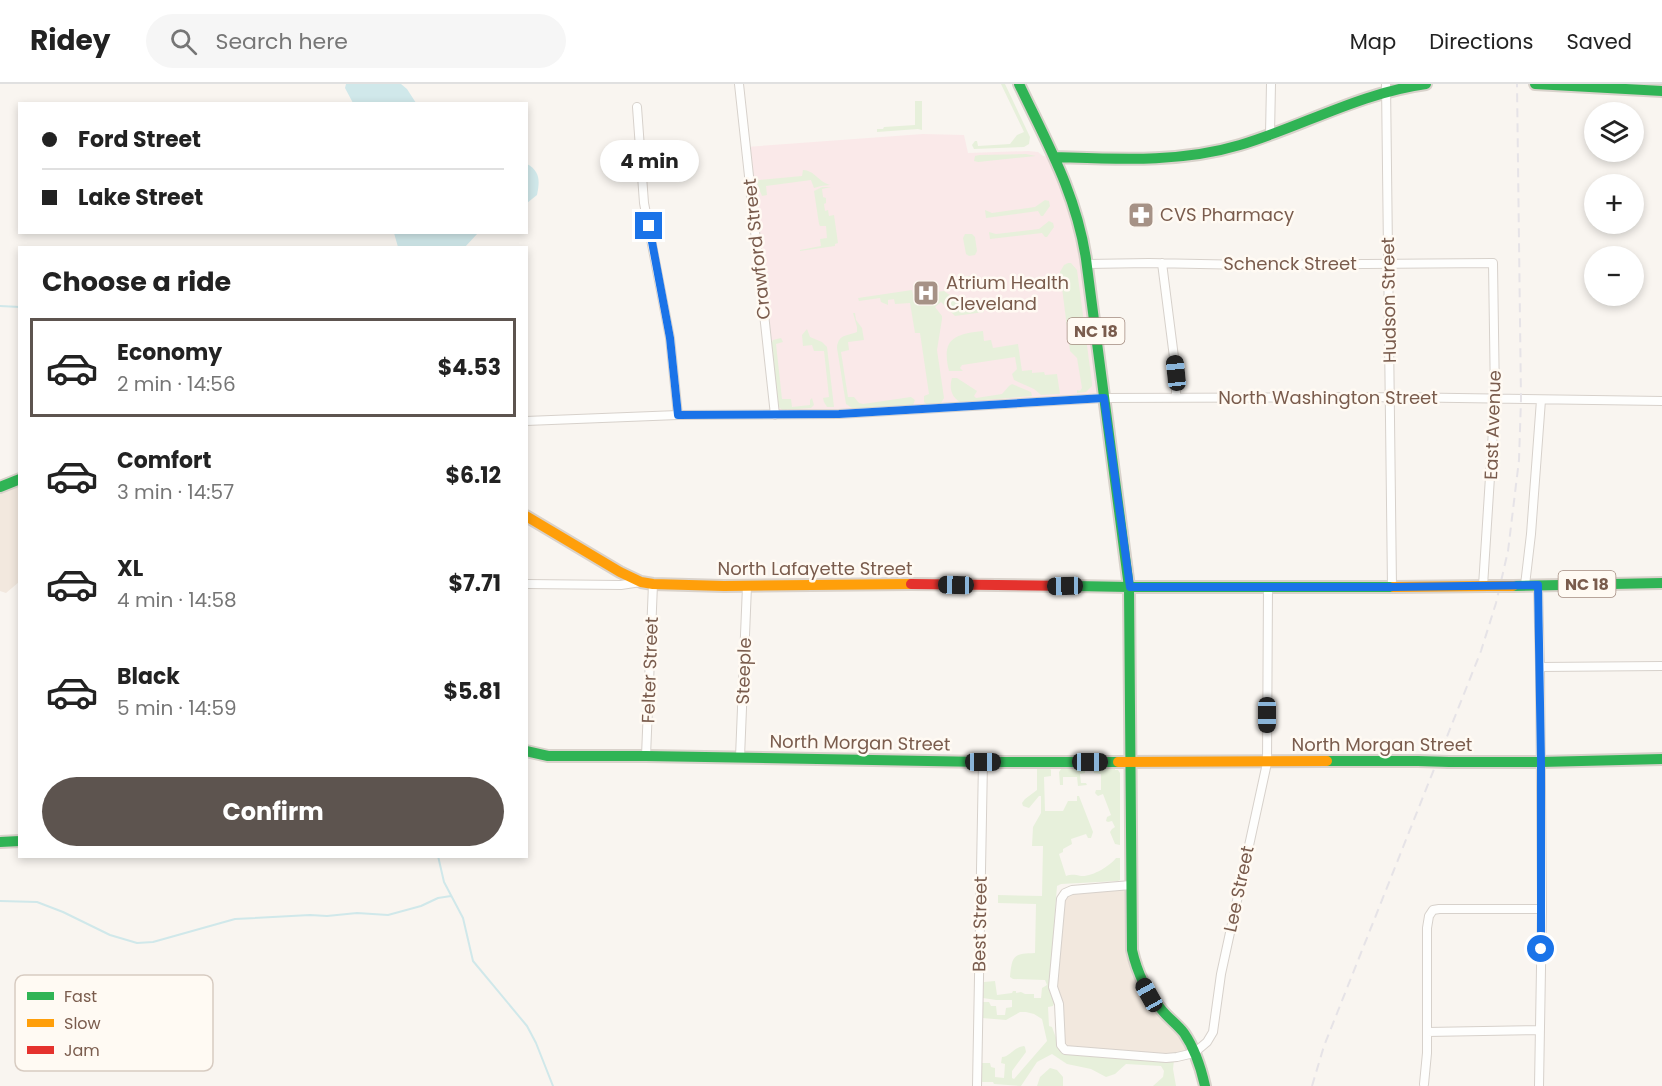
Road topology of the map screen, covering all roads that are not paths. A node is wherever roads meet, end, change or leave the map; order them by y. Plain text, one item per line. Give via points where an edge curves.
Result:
1 (739, 84) edge
2 (1019, 84) edge
3 (1271, 84) edge
4 (1426, 84) edge
5 (1536, 84) edge
6 (1660, 84) edge
7 (1386, 88) edge
8 (1662, 90) edge
9 (638, 107) dead end
10 (1270, 134) junction
11 (1054, 157) junction
12 (1162, 263) junction
13 (1087, 264) junction
14 (1388, 264) junction
15 (1493, 264) joint
16 (1176, 397) junction
17 (1390, 397) junction
18 (1104, 398) junction
19 (1496, 399) junction
20 (1542, 400) junction
21 (1662, 401) edge
22 (678, 415) junction
23 (775, 415) junction
24 (528, 421) edge
25 (18, 480) edge
26 (0, 487) edge
27 (528, 517) edge
28 (641, 582) junction
29 (1662, 583) edge
30 (528, 584) edge
31 (653, 584) junction
32 (1525, 585) junction
33 (1538, 585) junction
34 (747, 586) junction
35 (1268, 586) junction
36 (1486, 586) junction
37 (1130, 587) junction
38 (1392, 587) junction
39 (1662, 666) edge
40 (1540, 667) junction
41 (528, 751) edge
42 (646, 756) junction
43 (740, 757) junction
44 (1662, 759) edge
45 (983, 762) junction
46 (1130, 762) junction
47 (1541, 762) junction
48 (1267, 763) junction
49 (18, 841) edge
50 (0, 842) edge
51 (1131, 885) junction
52 (1542, 909) junction
53 (1540, 1030) junction
54 (1427, 1032) junction
55 (1194, 1053) junction
56 (1424, 1084) dead end
57 (978, 1086) edge
58 (1205, 1086) edge
59 (1539, 1086) edge

1 - 23 street, Crawford Street
2 - 11 street, NC 18
3 - 10 street
4 - 7 street
5 - 8 street
6 - 8 street
7 - 10 street
7 - 14 street, Hudson Street
9 - 22 street via 644,203 670,338
10 - 11 street via 1220,151 1189,156
11 - 13 street, NC 18 via 1076,210
12 - 13 street, Schenck Street
12 - 14 street, Schenck Street
12 - 16 street
13 - 18 street, NC 18
14 - 15 street, Schenck Street
14 - 17 street, Hudson Street
15 - 19 street, East Avenue
16 - 17 street, North Washington Street
16 - 18 street, North Washington Street
17 - 19 street, North Washington Street
17 - 38 street, Hudson Street
18 - 23 street, North Washington Street
18 - 37 street, NC 18
19 - 20 street, North Washington Street
19 - 36 street, East Avenue
20 - 21 street, North Washington Street
20 - 32 street
22 - 23 street, North Washington Street
22 - 24 street, North Washington Street
25 - 26 street
27 - 28 street, North Lafayette Street
28 - 30 street
28 - 31 street, North Lafayette Street
29 - 33 street, North Lafayette Street / NC 18
31 - 34 street, North Lafayette Street
31 - 42 street, Felter Street
32 - 33 street, North Lafayette Street / NC 18
32 - 36 street, North Lafayette Street / NC 18, bridge
33 - 40 street
34 - 37 street, North Lafayette Street
34 - 43 street, Steeple
35 - 37 street, North Lafayette Street / NC 18
35 - 38 street, North Lafayette Street / NC 18
35 - 48 street, Lee Street
36 - 38 street, North Lafayette Street / NC 18
37 - 46 street
39 - 40 street
40 - 47 street
41 - 42 street, North Morgan Street via 549,756
42 - 43 street, North Morgan Street
43 - 45 street, North Morgan Street
44 - 47 street, North Morgan Street
45 - 46 street, North Morgan Street
45 - 57 street, Best Street
46 - 48 street, North Morgan Street
46 - 51 street
47 - 48 street, North Morgan Street, bridge
47 - 52 street
48 - 55 street, Lee Street via 1221,974 1213,1032
49 - 50 street
51 - 55 street via 1135,966 1149,995 1182,1032
51 - 55 street via 1072,890 1060,899 1053,987 1059,1004 1061,1045 1065,1050 1166,1058
52 - 53 street
52 - 54 street via 1433,910 1427,928
53 - 54 street
53 - 59 street
54 - 56 street
55 - 58 street

